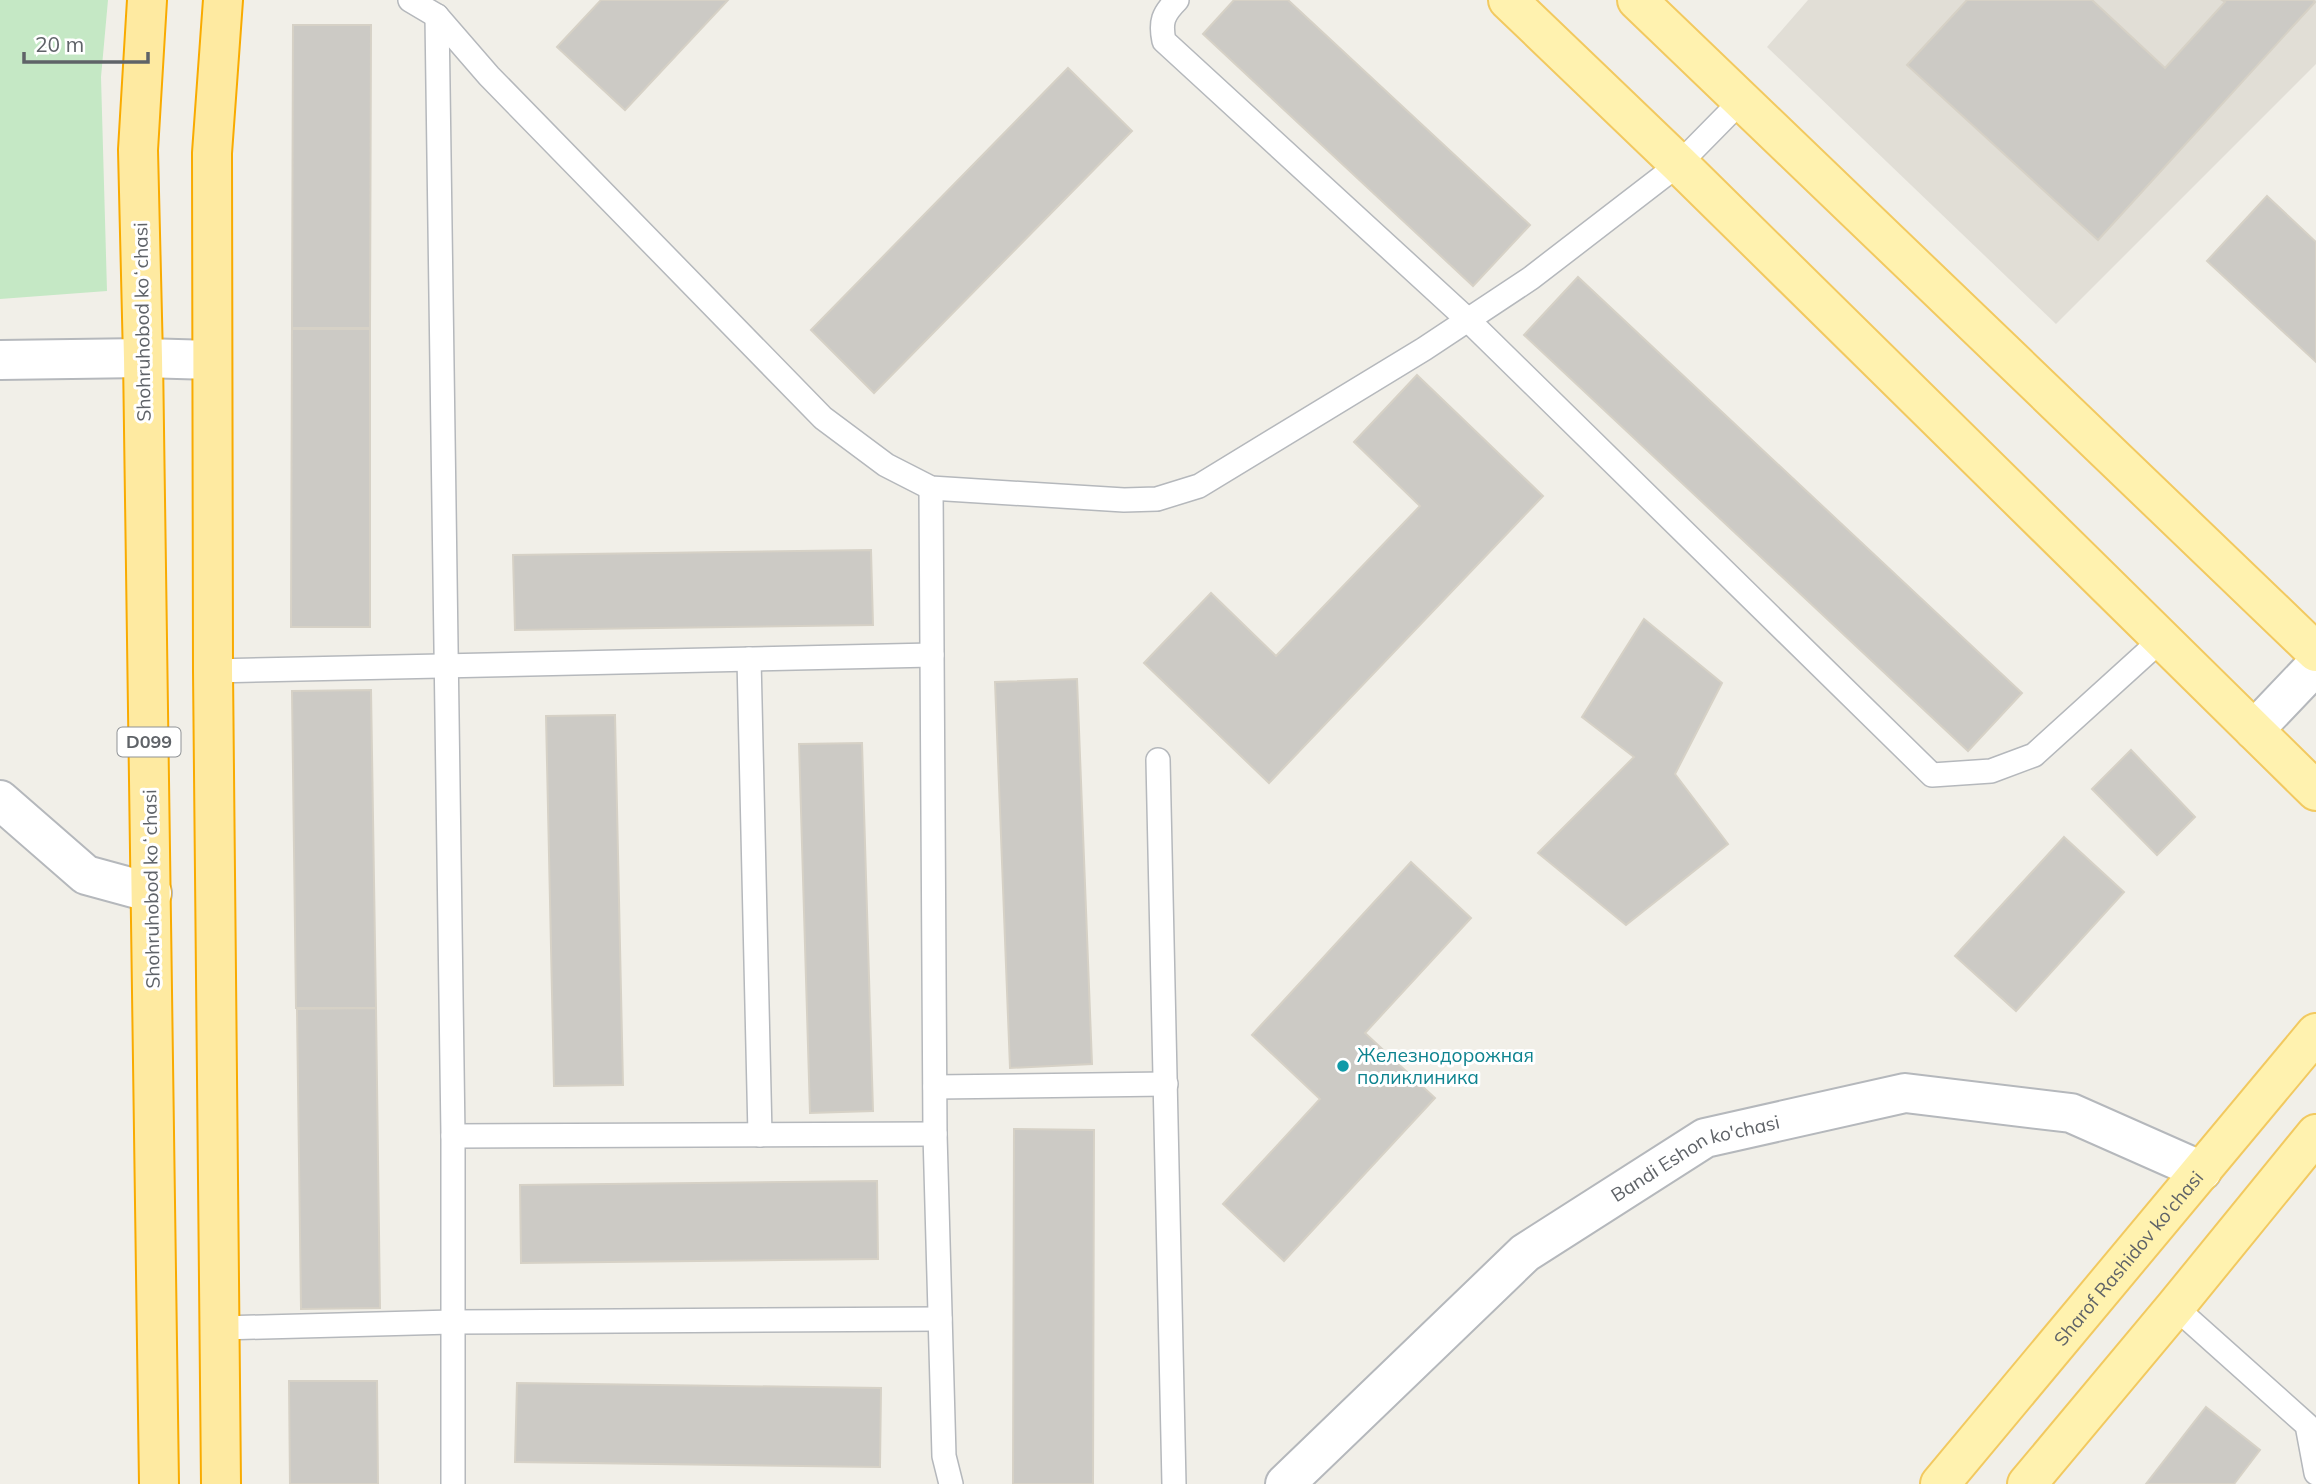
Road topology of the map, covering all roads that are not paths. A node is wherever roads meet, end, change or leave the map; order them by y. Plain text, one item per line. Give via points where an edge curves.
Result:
1 (147, 0) edge
2 (223, 0) edge
3 (410, 0) edge
4 (1177, 0) edge
5 (1508, 0) edge
6 (1637, 0) edge
7 (437, 16) junction
8 (1742, 100) junction
9 (1679, 164) junction
10 (1468, 320) junction
11 (143, 358) junction
12 (0, 360) edge
13 (212, 360) junction
14 (931, 488) junction
15 (2162, 639) junction
16 (2316, 652) edge
17 (932, 654) junction
18 (749, 659) junction
19 (446, 665) junction
20 (2316, 665) edge
21 (213, 671) junction
22 (2254, 730) junction
23 (1158, 760) dead end
24 (2316, 791) edge
25 (0, 800) edge
26 (152, 893) junction
27 (2316, 1033) edge
28 (1166, 1084) junction
29 (935, 1087) junction
30 (935, 1134) junction
31 (2316, 1134) edge
32 (760, 1135) junction
33 (453, 1136) junction
34 (2202, 1171) junction
35 (2175, 1307) junction
36 (940, 1318) junction
37 (452, 1322) junction
38 (221, 1328) junction
39 (2316, 1473) edge
40 (159, 1484) edge
41 (221, 1484) edge
42 (453, 1484) edge
43 (951, 1484) edge
44 (1174, 1484) edge
45 (1285, 1484) edge
46 (1940, 1484) edge
47 (2026, 1484) edge

1 - 11 highway, Shohruhobod koʻchasi / D099 via 138,150
2 - 13 highway via 212,153
3 - 7 lane
4 - 10 lane via 1161,24 1164,41
5 - 9 main road
6 - 8 main road
7 - 14 lane via 489,76 823,418 886,465
7 - 19 lane
8 - 9 lane
8 - 16 main road
9 - 10 lane via 1531,278
9 - 15 main road
10 - 14 lane via 1199,486 1157,499 1124,500
10 - 15 lane via 1932,775 1991,771 2034,755
11 - 12 street
11 - 13 street
11 - 26 highway, Shohruhobod koʻchasi / D099
13 - 21 highway
14 - 17 lane
15 - 22 main road
17 - 18 lane
17 - 29 lane
18 - 19 lane
18 - 32 lane
19 - 21 lane
19 - 33 lane
20 - 22 street
21 - 38 highway
22 - 24 main road
23 - 28 lane
25 - 26 street via 86,876
26 - 40 highway, Shohruhobod koʻchasi / D099
27 - 34 main road, Sharof Rashidov ko'chasi
28 - 29 lane
28 - 44 lane
29 - 30 lane
30 - 32 lane
30 - 36 lane
31 - 35 main road
32 - 33 lane
33 - 37 lane
34 - 45 street, Bandi Eshon ko'chasi via 2071,1114 1905,1093 1705,1138 1525,1253
34 - 46 main road, Sharof Rashidov ko'chasi
35 - 39 lane via 2307,1425
35 - 47 main road
36 - 37 lane
36 - 43 lane via 944,1456
37 - 38 lane
37 - 42 lane
38 - 41 highway

